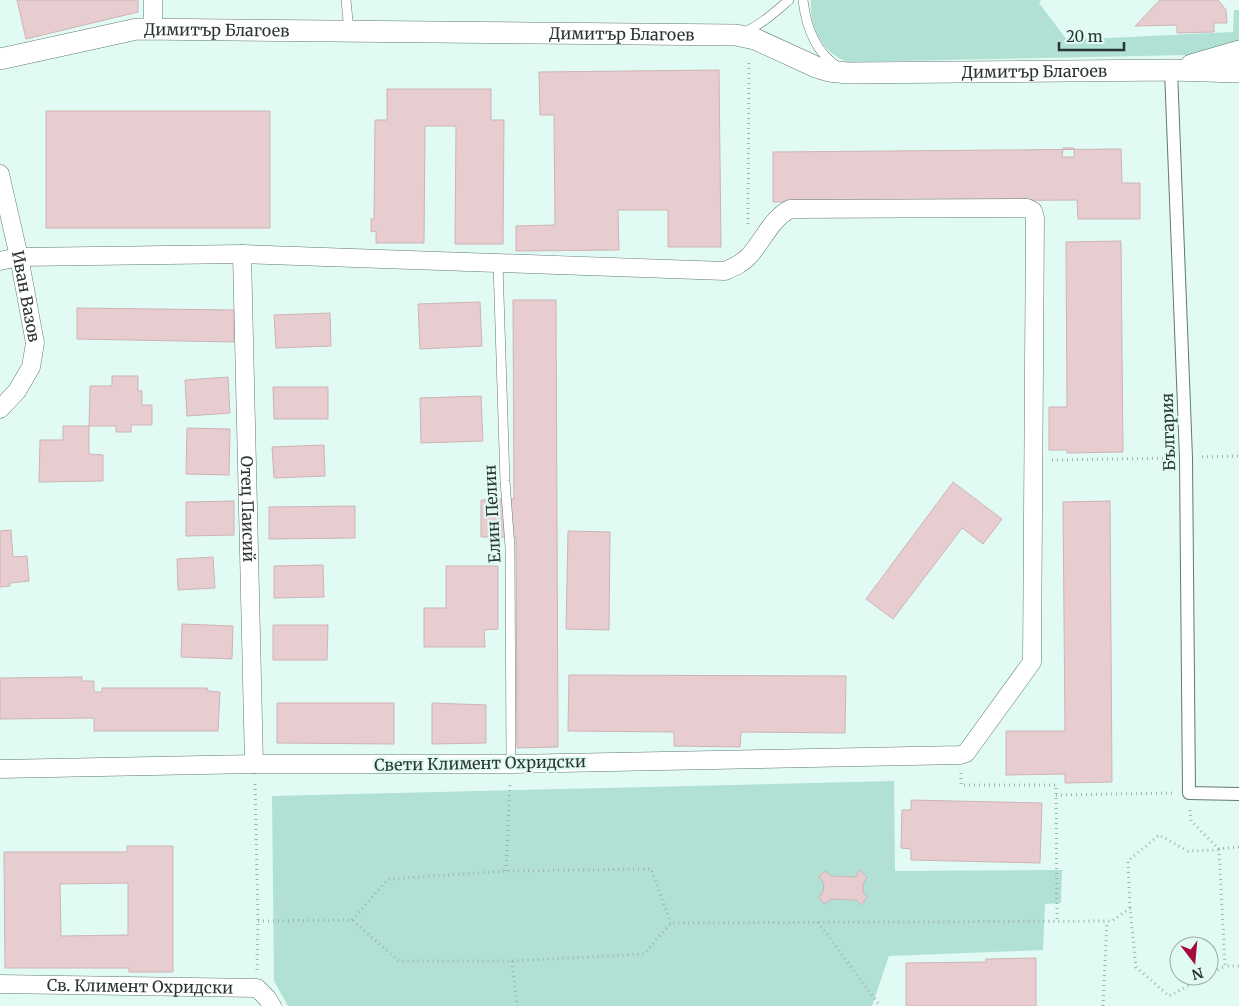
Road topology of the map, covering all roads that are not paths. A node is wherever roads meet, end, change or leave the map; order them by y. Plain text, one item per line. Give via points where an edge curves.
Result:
1 (153, 0) edge
2 (346, 0) edge
3 (789, 0) edge
4 (803, 0) edge
5 (153, 30) junction
6 (349, 31) junction
7 (736, 35) junction
8 (1239, 51) edge
9 (0, 59) edge
10 (1171, 70) junction
11 (1239, 72) edge
12 (846, 73) junction
13 (0, 174) edge
14 (242, 254) junction
15 (19, 257) junction
16 (0, 262) edge
17 (498, 264) junction
18 (0, 410) edge
19 (254, 764) junction
20 (511, 764) junction
21 (0, 769) edge
22 (1239, 794) edge
23 (0, 984) edge
24 (272, 1006) edge

1 - 5 street
2 - 6 lane
3 - 7 lane via 763,22
4 - 12 lane via 813,38 832,63
5 - 6 street, Димитър Благоев
5 - 9 street, Димитър Благоев via 138,29
6 - 7 street, Димитър Благоев
7 - 12 street, Димитър Благоев via 755,39 816,67
8 - 10 street
10 - 11 street, Димитър Благоев
10 - 12 street, Димитър Благоев
10 - 22 street, България via 1186,458 1189,793
13 - 15 street, Иван Вазов
14 - 15 street
14 - 17 street
14 - 19 street, Отец Паисий
15 - 16 street
15 - 18 street, Иван Вазов via 35,343 30,367
17 - 20 lane, Елин Пелин via 510,547
17 - 20 street, Свети Климент Охридски via 726,271 748,258 781,213 790,209 1026,208 1034,211 1035,218 1032,662 969,750 960,755
19 - 20 street, Свети Климент Охридски
19 - 21 street, Свети Климент Охридски
23 - 24 street, Св. Климент Охридски via 256,988

